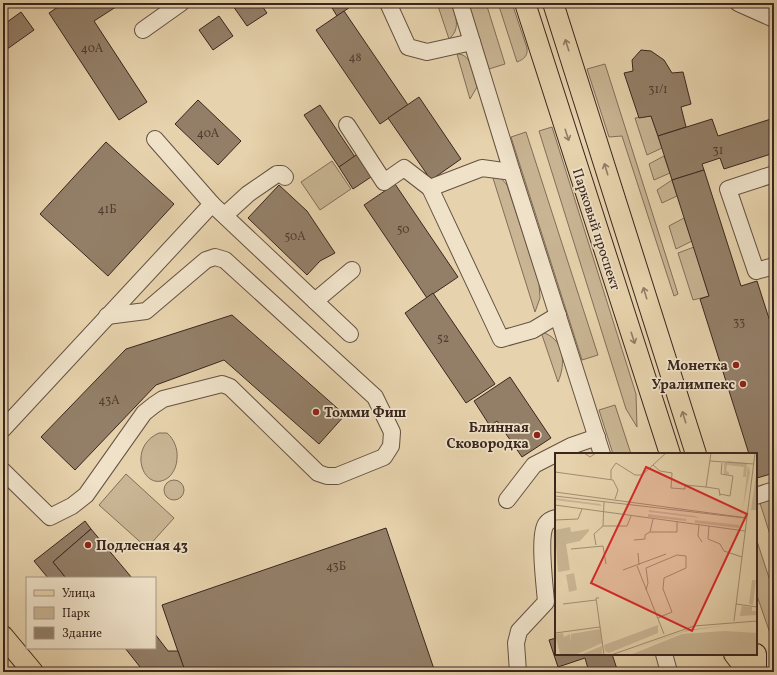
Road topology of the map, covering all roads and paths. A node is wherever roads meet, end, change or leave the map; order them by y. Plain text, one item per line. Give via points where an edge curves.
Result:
1 (181, 3) edge
2 (388, 3) edge
3 (460, 3) edge
4 (525, 3) edge
5 (554, 3) edge
6 (738, 3) edge
7 (774, 19) edge
8 (143, 30) dead end
9 (472, 42) junction
10 (347, 125) dead end
11 (155, 139) dead end
12 (512, 172) junction
13 (774, 174) edge
14 (285, 177) dead end
15 (430, 188) junction
16 (212, 204) junction
17 (225, 216) junction
18 (774, 266) edge
19 (352, 270) dead end
20 (315, 301) junction
21 (558, 315) junction
22 (107, 316) junction
23 (350, 334) dead end
24 (3, 429) edge
25 (597, 438) junction
26 (557, 453) edge
27 (602, 453) edge
28 (670, 453) edge
29 (696, 453) edge
30 (555, 454) edge
31 (3, 471) edge
32 (774, 490) edge
33 (757, 496) edge
34 (507, 500) dead end
35 (555, 518) edge
36 (3, 636) edge
37 (664, 655) edge
38 (735, 655) edge
39 (756, 655) edge
40 (33, 672) edge
41 (518, 672) edge
42 (669, 672) edge
43 (748, 672) edge
44 (756, 672) edge

1 - 8 street
2 - 9 street via 408,47 427,52
3 - 9 street
4 -> 28 main road, Парковый проспект
29 -> 5 main road, Парковый проспект
6 - 7 street
9 - 12 street
10 - 15 street via 384,182 404,168
11 - 16 street
12 - 15 street via 482,168
12 - 21 street
13 - 18 street via 728,189 756,271
14 - 17 street via 277,174 248,194
15 - 21 street via 501,339 533,330
16 - 17 street
16 - 22 street
17 - 20 street
19 - 20 street
20 - 23 street
21 - 25 street
22 - 24 street
22 - 31 street via 146,311 206,260 216,257 225,260 375,397 392,432 391,446 384,457 337,476 318,473 230,387 222,384 163,399 154,405 144,413 86,495 72,506 50,517
25 - 26 street
25 - 27 street
30 - 34 street via 534,465
32 - 33 street
35 - 41 street via 545,525 542,534 546,602 519,631 516,643
36 - 40 main road
37 - 42 street
38 - 43 main road
39 - 44 main road

